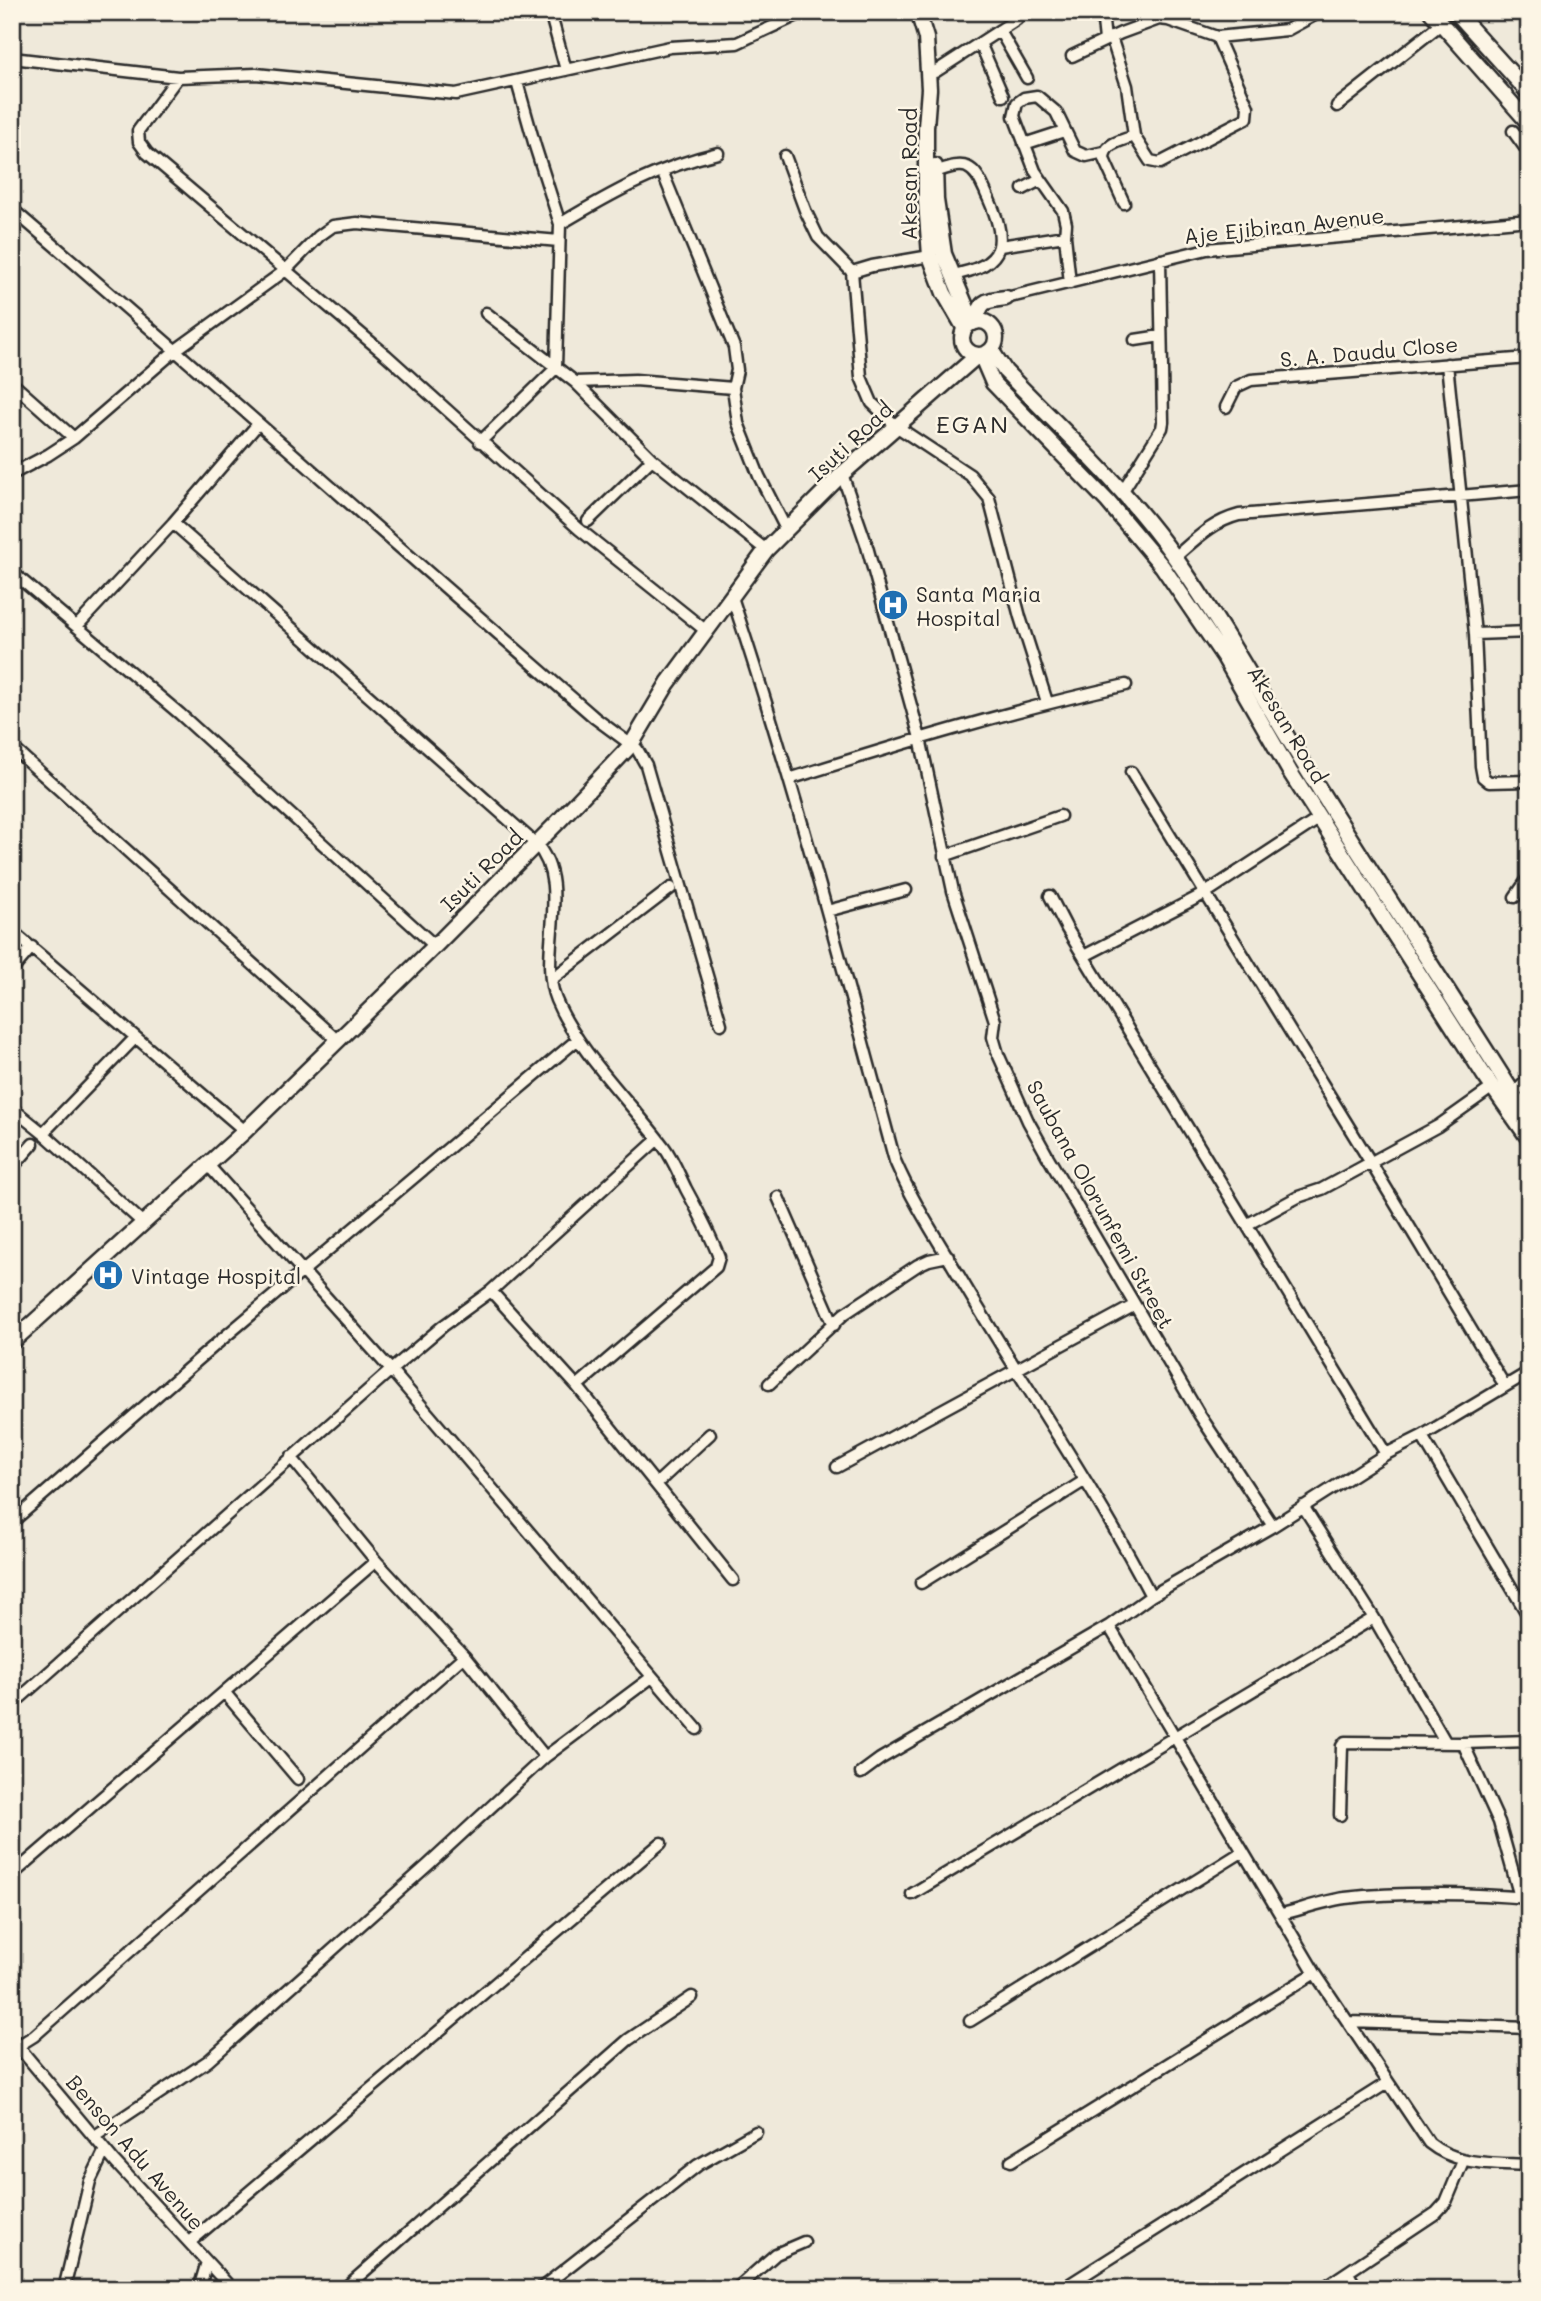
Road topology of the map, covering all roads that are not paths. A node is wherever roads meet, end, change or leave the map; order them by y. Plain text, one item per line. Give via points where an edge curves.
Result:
1 (550, 12) edge
2 (804, 12) edge
3 (918, 12) edge
4 (926, 12) edge
5 (1101, 12) edge
6 (1320, 12) edge
7 (1431, 12) edge
8 (1457, 12) edge
9 (1017, 19) dead end
10 (1441, 24) junction
11 (1000, 31) junction
12 (1217, 37) junction
13 (1108, 38) junction
14 (980, 43) junction
15 (1072, 55) dead end
16 (12, 58) edge
17 (566, 70) junction
18 (935, 72) junction
19 (178, 77) junction
20 (1027, 78) dead end
21 (517, 82) junction
22 (1529, 93) edge
23 (1003, 96) dead end
24 (1338, 106) dead end
25 (1529, 123) edge
26 (1064, 131) junction
27 (1513, 131) dead end
28 (1135, 136) junction
29 (1024, 144) junction
30 (1104, 152) junction
31 (718, 153) dead end
32 (1529, 153) edge
33 (785, 156) dead end
34 (662, 171) junction
35 (935, 172) junction
36 (1040, 180) junction
37 (1023, 189) dead end
38 (1124, 203) dead end
39 (12, 209) edge
40 (1529, 220) edge
41 (560, 224) junction
42 (1065, 236) junction
43 (559, 241) junction
44 (1000, 246) junction
45 (930, 256) junction
46 (1160, 260) junction
47 (286, 270) junction
48 (852, 272) junction
49 (951, 275) junction
50 (1070, 283) junction
51 (1006, 298) joint
52 (958, 305) junction
53 (486, 313) dead end
54 (974, 324) junction
55 (1161, 336) junction
56 (1135, 340) dead end
57 (177, 349) junction
58 (979, 352) junction
59 (1529, 358) edge
60 (1447, 364) junction
61 (556, 368) junction
62 (1005, 371) junction
63 (575, 382) junction
64 (12, 383) edge
65 (993, 383) junction
66 (733, 388) junction
67 (1226, 407) dead end
68 (258, 424) junction
69 (896, 426) junction
70 (74, 438) junction
71 (480, 442) junction
72 (652, 459) junction
73 (12, 474) edge
74 (842, 474) junction
75 (1529, 490) edge
76 (1122, 492) junction
77 (1460, 495) junction
78 (588, 521) dead end
79 (173, 523) junction
80 (787, 531) junction
81 (766, 550) junction
82 (1175, 557) junction
83 (12, 572) edge
84 (732, 597) junction
85 (78, 625) junction
86 (705, 630) junction
87 (1529, 632) edge
88 (1475, 634) junction
89 (1126, 685) dead end
90 (1047, 702) junction
91 (920, 738) junction
92 (631, 745) junction
93 (12, 747) edge
94 (1131, 772) dead end
95 (789, 779) junction
96 (1529, 781) edge
97 (1060, 816) dead end
98 (1320, 818) junction
99 (536, 844) junction
100 (944, 856) junction
101 (1529, 877) edge
102 (671, 888) dead end
103 (906, 890) dead end
104 (1204, 894) junction
105 (1050, 896) dead end
106 (1515, 897) dead end
107 (827, 911) junction
108 (12, 931) edge
109 (435, 946) junction
110 (32, 947) junction
111 (1084, 956) junction
112 (12, 970) edge
113 (552, 979) junction
114 (721, 1024) dead end
115 (135, 1038) junction
116 (578, 1039) junction
117 (337, 1040) junction
118 (1529, 1079) edge
119 (1493, 1087) junction
120 (1513, 1094) junction
121 (12, 1108) edge
122 (1529, 1119) edge
123 (245, 1130) junction
124 (43, 1133) junction
125 (658, 1139) junction
126 (1529, 1139) edge
127 (33, 1144) dead end
128 (1371, 1163) junction
129 (208, 1165) junction
130 (12, 1168) edge
131 (778, 1197) dead end
132 (142, 1222) junction
133 (1248, 1224) junction
134 (948, 1256) junction
135 (302, 1272) junction
136 (491, 1291) junction
137 (1135, 1305) junction
138 (834, 1325) junction
139 (12, 1342) edge
140 (1015, 1369) junction
141 (391, 1370) junction
142 (1529, 1372) edge
143 (769, 1384) dead end
144 (577, 1386) junction
145 (1504, 1386) junction
146 (710, 1434) dead end
147 (1422, 1436) junction
148 (1387, 1454) junction
149 (291, 1457) junction
150 (837, 1466) dead end
151 (1084, 1481) junction
152 (656, 1484) junction
153 (1303, 1506) junction
154 (12, 1522) edge
155 (1273, 1526) junction
156 (376, 1560) junction
157 (733, 1580) dead end
158 (921, 1583) dead end
159 (1151, 1596) junction
160 (1529, 1617) edge
161 (1374, 1618) junction
162 (1109, 1626) junction
163 (464, 1656) junction
164 (652, 1677) junction
165 (225, 1693) junction
166 (12, 1705) edge
167 (697, 1729) dead end
168 (1174, 1736) junction
169 (1529, 1741) edge
170 (1446, 1743) junction
171 (1463, 1743) junction
172 (545, 1757) junction
173 (861, 1773) dead end
174 (298, 1779) dead end
175 (1340, 1815) dead end
176 (661, 1843) dead end
177 (1242, 1852) junction
178 (12, 1875) edge
179 (912, 1894) dead end
180 (1525, 1898) edge
181 (1282, 1914) junction
182 (1315, 1973) junction
183 (692, 1997) dead end
184 (970, 2021) dead end
185 (1350, 2022) junction
186 (1529, 2028) edge
187 (15, 2043) edge
188 (1387, 2083) junction
189 (756, 2132) dead end
190 (95, 2136) junction
191 (104, 2150) junction
192 (1011, 2161) dead end
193 (1463, 2161) junction
194 (1529, 2165) edge
195 (190, 2242) junction
196 (804, 2242) dead end
197 (207, 2262) junction
198 (1348, 2273) junction
199 (64, 2289) edge
200 (199, 2289) edge
201 (232, 2289) edge
202 (344, 2289) edge
203 (540, 2289) edge
204 (736, 2289) edge
205 (1062, 2289) edge
206 (1322, 2289) edge
207 (1357, 2289) edge

1 - 17 street
2 - 17 street via 732,44 679,45
3 - 45 street, Akesan Road via 926,38 929,89 926,201
4 - 18 street, Akesan Road
5 - 13 street
6 - 12 street via 1287,30
7 - 10 street
8 - 22 street
9 - 11 street
10 - 24 street
10 - 25 street
11 - 14 street
11 - 20 street
12 - 13 street via 1159,19
12 - 28 street via 1248,107 1247,118 1160,163 1150,160
13 - 15 street
13 - 28 street via 1127,86
14 - 18 street
14 - 23 street
16 - 19 street
17 - 21 street
18 - 35 street, Akesan Road
19 - 21 street via 256,74 444,94
19 - 47 street via 138,131 139,142
21 - 41 street
26 - 29 street
26 - 29 street via 1056,112 1044,101 1037,96 1024,98 1017,103 1014,116
26 - 30 street via 1080,155
27 - 32 street
28 - 30 street
29 - 36 street
30 - 38 street
31 - 34 street
33 - 48 street via 818,237
34 - 41 street via 613,192
34 - 66 street via 734,347 737,370
35 - 44 street via 962,165 974,171 993,208
35 - 49 street, Akesan Road via 944,254
36 - 37 street
36 - 42 street via 1063,211
39 - 57 street
40 - 46 street, Aje Ejibiran Avenue via 1252,244
41 - 43 street
42 - 44 street
42 - 50 street
43 - 47 street via 346,222 319,236
43 - 61 street
44 - 49 street via 975,272
45 - 48 street
45 - 52 street, Akesan Road via 937,278
46 - 50 street, Aje Ejibiran Avenue
46 - 55 street
47 - 57 street
47 - 71 street
48 - 69 street via 861,377 872,403
49 - 52 street, Akesan Road
50 - 51 street, Aje Ejibiran Avenue
51 - 54 street via 986,301
52 - 54 street, Akesan Road
53 - 61 street
54 - 58 street via 962,339
54 - 58 street via 994,331 995,337
55 - 56 street
55 - 76 street via 1161,428
57 - 68 street
57 - 70 street
58 - 62 street, Akesan Road
58 - 65 street, Akesan Road
58 - 69 street, Isuti Road
59 - 60 street, S. A. Daudu Close
60 - 67 street, S. A. Daudu Close via 1251,380 1236,387
60 - 77 street
61 - 63 street
61 - 71 street
62 - 65 street
62 - 76 street, Akesan Road
63 - 66 street via 635,380
63 - 72 street
64 - 70 street
65 - 98 street, Akesan Road via 1108,502 1162,566 1224,657
66 - 80 street via 747,449
68 - 79 street
68 - 92 street via 594,718
69 - 74 street, Isuti Road
69 - 90 street via 970,475 989,498
70 - 73 street
71 - 86 street
72 - 78 street
72 - 81 street
74 - 80 street, Isuti Road
74 - 91 street, Saubana Olorunfemi Street
75 - 77 street
76 - 82 street, Akesan Road
77 - 82 street via 1239,515 1208,527
77 - 88 street
79 - 85 street
79 - 99 street
80 - 81 street, Isuti Road
81 - 84 street, Isuti Road
82 - 120 street, Akesan Road
83 - 85 street
84 - 86 street, Isuti Road
84 - 95 street
85 - 109 street
86 - 92 street, Isuti Road
87 - 88 street
88 - 96 street via 1483,777 1489,782
89 - 90 street
90 - 91 street
91 - 95 street
91 - 100 street, Saubana Olorunfemi Street
92 - 99 street, Isuti Road
92 - 114 street via 646,765
93 - 117 street
94 - 104 street
95 - 107 street
97 - 100 street
98 - 104 street
98 - 119 street, Akesan Road
99 - 109 street, Isuti Road
99 - 113 street via 551,872
100 - 137 street, Saubana Olorunfemi Street via 995,1021 998,1054 1034,1133
101 - 106 street
102 - 113 street
103 - 107 street
104 - 111 street
104 - 128 street
105 - 111 street
107 - 134 street via 895,1161
108 - 110 street
109 - 117 street, Isuti Road
110 - 112 street
110 - 115 street
111 - 133 street
113 - 116 street via 556,999
115 - 123 street
115 - 124 street
116 - 125 street
116 - 135 street
117 - 123 street, Isuti Road
118 - 120 street
119 - 126 street, Akesan Road
119 - 128 street via 1438,1126
120 - 122 street, Akesan Road
121 - 124 street
123 - 129 street, Isuti Road
124 - 132 street
125 - 136 street
125 - 144 street via 714,1244 719,1257 716,1267
127 - 130 street
128 - 133 street
128 - 145 street
129 - 132 street, Isuti Road
129 - 135 street
131 - 138 street
132 - 139 street, Isuti Road
133 - 148 street
134 - 138 street via 918,1265
134 - 140 street
135 - 141 street
135 - 154 street
136 - 141 street
136 - 144 street
137 - 140 street
137 - 155 street, Saubana Olorunfemi Street
138 - 143 street
140 - 150 street
140 - 151 street
141 - 149 street
141 - 164 street
142 - 145 street
144 - 152 street
145 - 147 street
146 - 152 street
147 - 148 street
147 - 160 street
148 - 153 street
149 - 156 street
149 - 166 street
151 - 158 street
151 - 159 street
152 - 157 street
153 - 155 street
153 - 161 street
155 - 159 street
156 - 163 street
156 - 165 street
159 - 162 street
161 - 168 street
161 - 170 street
162 - 168 street
162 - 173 street
163 - 172 street
163 - 187 street via 44,2027
164 - 167 street
164 - 172 street
165 - 174 street
165 - 178 street
168 - 177 street
168 - 179 street
169 - 171 street
170 - 171 street
170 - 175 street via 1343,1744
171 - 180 street via 1499,1822
172 - 190 street via 208,2061
176 - 195 street
177 - 181 street
177 - 184 street
180 - 181 street via 1356,1898
181 - 182 street
182 - 185 street
182 - 192 street
183 - 202 street via 628,2040
185 - 186 street
185 - 188 street
187 - 190 street, Benson Adu Avenue
188 - 193 street via 1429,2143
188 - 205 street
189 - 203 street via 698,2165
190 - 191 street, Benson Adu Avenue
191 - 195 street, Benson Adu Avenue
191 - 199 street via 90,2181
193 - 194 street
193 - 198 street via 1441,2208
195 - 197 street, Benson Adu Avenue
196 - 204 street via 776,2254
197 - 200 street
197 - 201 street, Benson Adu Avenue
198 - 206 street
198 - 207 street

